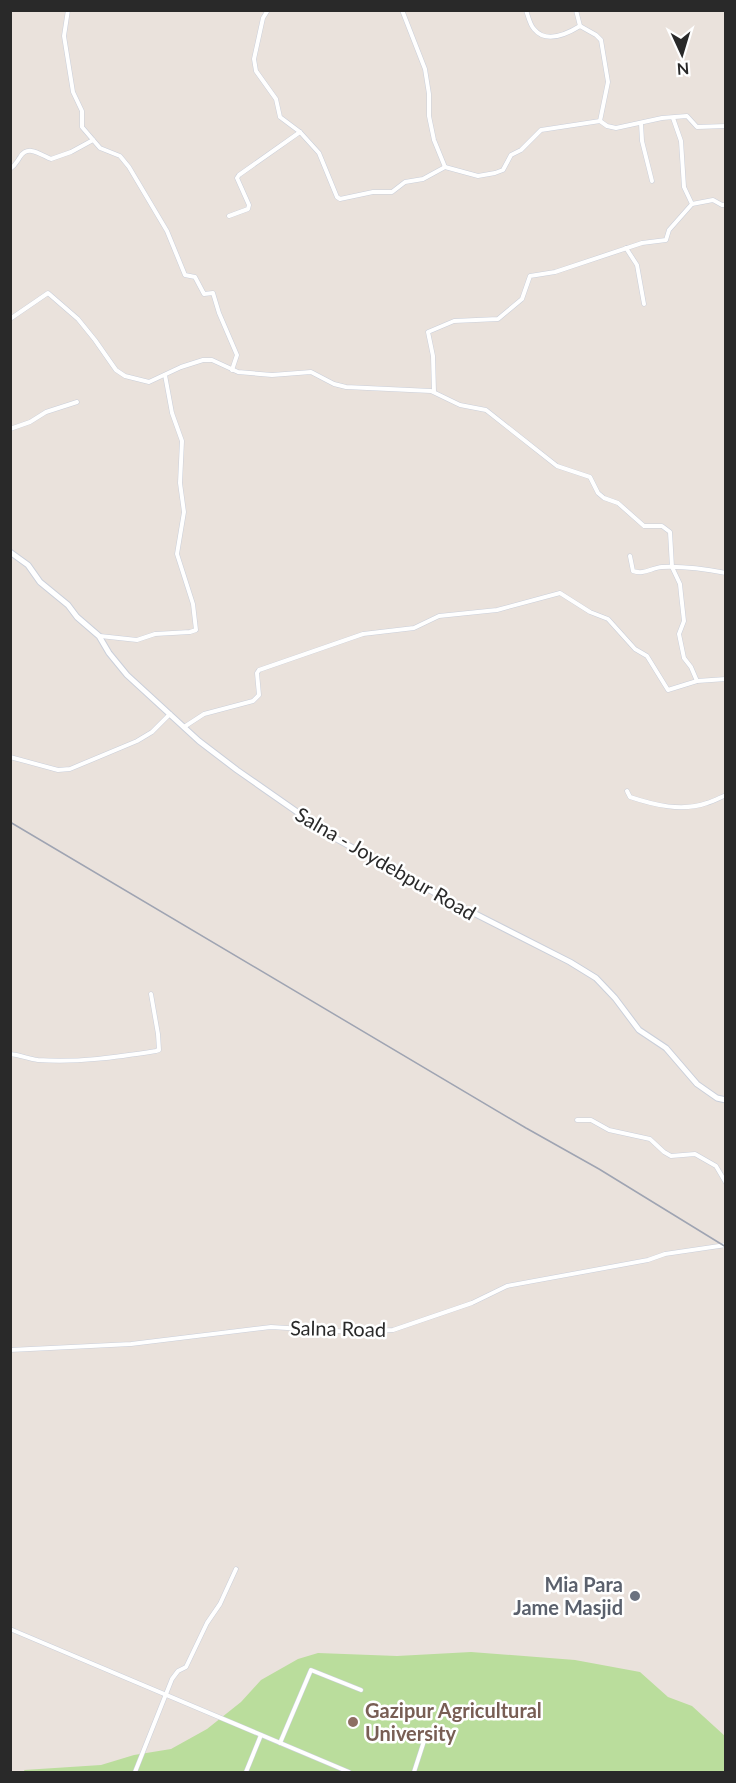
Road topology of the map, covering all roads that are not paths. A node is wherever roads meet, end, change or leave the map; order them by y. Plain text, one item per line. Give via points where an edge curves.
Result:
1 (68, 10) edge
2 (402, 10) edge
3 (526, 10) edge
4 (576, 10) edge
5 (267, 11) edge
6 (580, 26) junction
7 (673, 118) junction
8 (600, 121) junction
9 (641, 123) junction
10 (726, 126) edge
11 (300, 132) junction
12 (93, 140) junction
13 (445, 167) junction
14 (10, 169) edge
15 (652, 181) dead end
16 (692, 204) junction
17 (726, 205) edge
18 (228, 216) dead end
19 (626, 249) junction
20 (644, 304) dead end
21 (10, 319) edge
22 (232, 370) junction
23 (165, 375) junction
24 (434, 393) junction
25 (76, 402) dead end
26 (10, 429) edge
27 (10, 552) edge
28 (630, 556) dead end
29 (672, 567) junction
30 (726, 573) edge
31 (99, 636) junction
32 (726, 679) edge
33 (697, 681) junction
34 (171, 714) junction
35 (184, 727) junction
36 (10, 756) edge
37 (627, 791) dead end
38 (726, 795) edge
39 (151, 994) dead end
40 (10, 1054) edge
41 (726, 1100) edge
42 (577, 1120) dead end
43 (726, 1183) edge
44 (726, 1245) edge
45 (10, 1350) edge
46 (236, 1569) dead end
47 (10, 1629) edge
48 (361, 1690) dead end
49 (166, 1695) junction
50 (261, 1735) junction
51 (425, 1738) dead end
52 (280, 1743) junction
53 (135, 1773) edge
54 (246, 1773) edge
55 (349, 1773) edge
56 (414, 1773) edge

1 - 12 street via 64,36 73,92 82,111 82,127
2 - 13 street via 425,69 429,116
3 - 6 street via 533,28 544,36 569,33
4 - 6 street
5 - 11 street via 254,59 256,71 276,99 280,117
6 - 8 street via 601,40 608,82
7 - 9 street
7 - 10 street via 687,116 697,127
7 - 16 street via 681,141 684,187
8 - 9 street via 616,128
8 - 13 street via 541,130 511,155 503,170 495,173 478,176
9 - 15 street
11 - 13 street via 319,153 340,199 392,192 405,182 423,179
11 - 18 street via 238,175 249,206
12 - 14 street via 51,159 38,152 26,152
12 - 22 street via 100,148 122,158 167,231 184,275 195,277 202,293 213,293 237,355
16 - 17 street via 713,200
16 - 19 street via 669,230 666,240
19 - 20 street via 638,265
19 - 24 street via 530,276 522,299 498,319 454,321 428,332
21 - 23 street via 48,293 78,320 121,375 149,382
22 - 23 street via 203,360
22 - 24 street via 272,375 311,372 346,387
23 - 31 street via 182,441 180,483 184,512 177,554 193,604 196,630 137,640
24 - 29 street via 460,405 486,410 557,466 590,477 598,494 618,503 644,526 667,529
25 - 26 street
27 - 31 main road, Salna - Joydebpur Road
28 - 29 street via 637,573
29 - 30 street
29 - 33 street via 680,584 684,621 679,634 684,658
31 - 34 main road, Salna - Joydebpur Road via 127,675
32 - 33 street
33 - 35 street via 668,690 647,656 635,649 608,619 560,593 497,610 439,616 420,626 363,634 313,650 259,670 260,695 253,701 204,714
34 - 35 main road, Salna - Joydebpur Road
34 - 36 street via 137,741 70,769 58,770
35 - 41 main road, Salna - Joydebpur Road via 237,770 333,837 596,978 639,1030 666,1048 697,1084
37 - 38 street via 630,797 668,807 705,804
39 - 40 street via 159,1050 77,1060 38,1060
42 - 43 street via 591,1120 609,1130 650,1139 671,1156 695,1154 716,1166
44 - 45 street, Salna Road via 507,1286 472,1303 393,1330 271,1328 131,1344
46 - 49 street via 189,1662 174,1675
47 - 49 street
48 - 52 street via 311,1670
49 - 50 street
49 - 53 street
50 - 52 street
50 - 54 street
51 - 56 street
52 - 55 street

